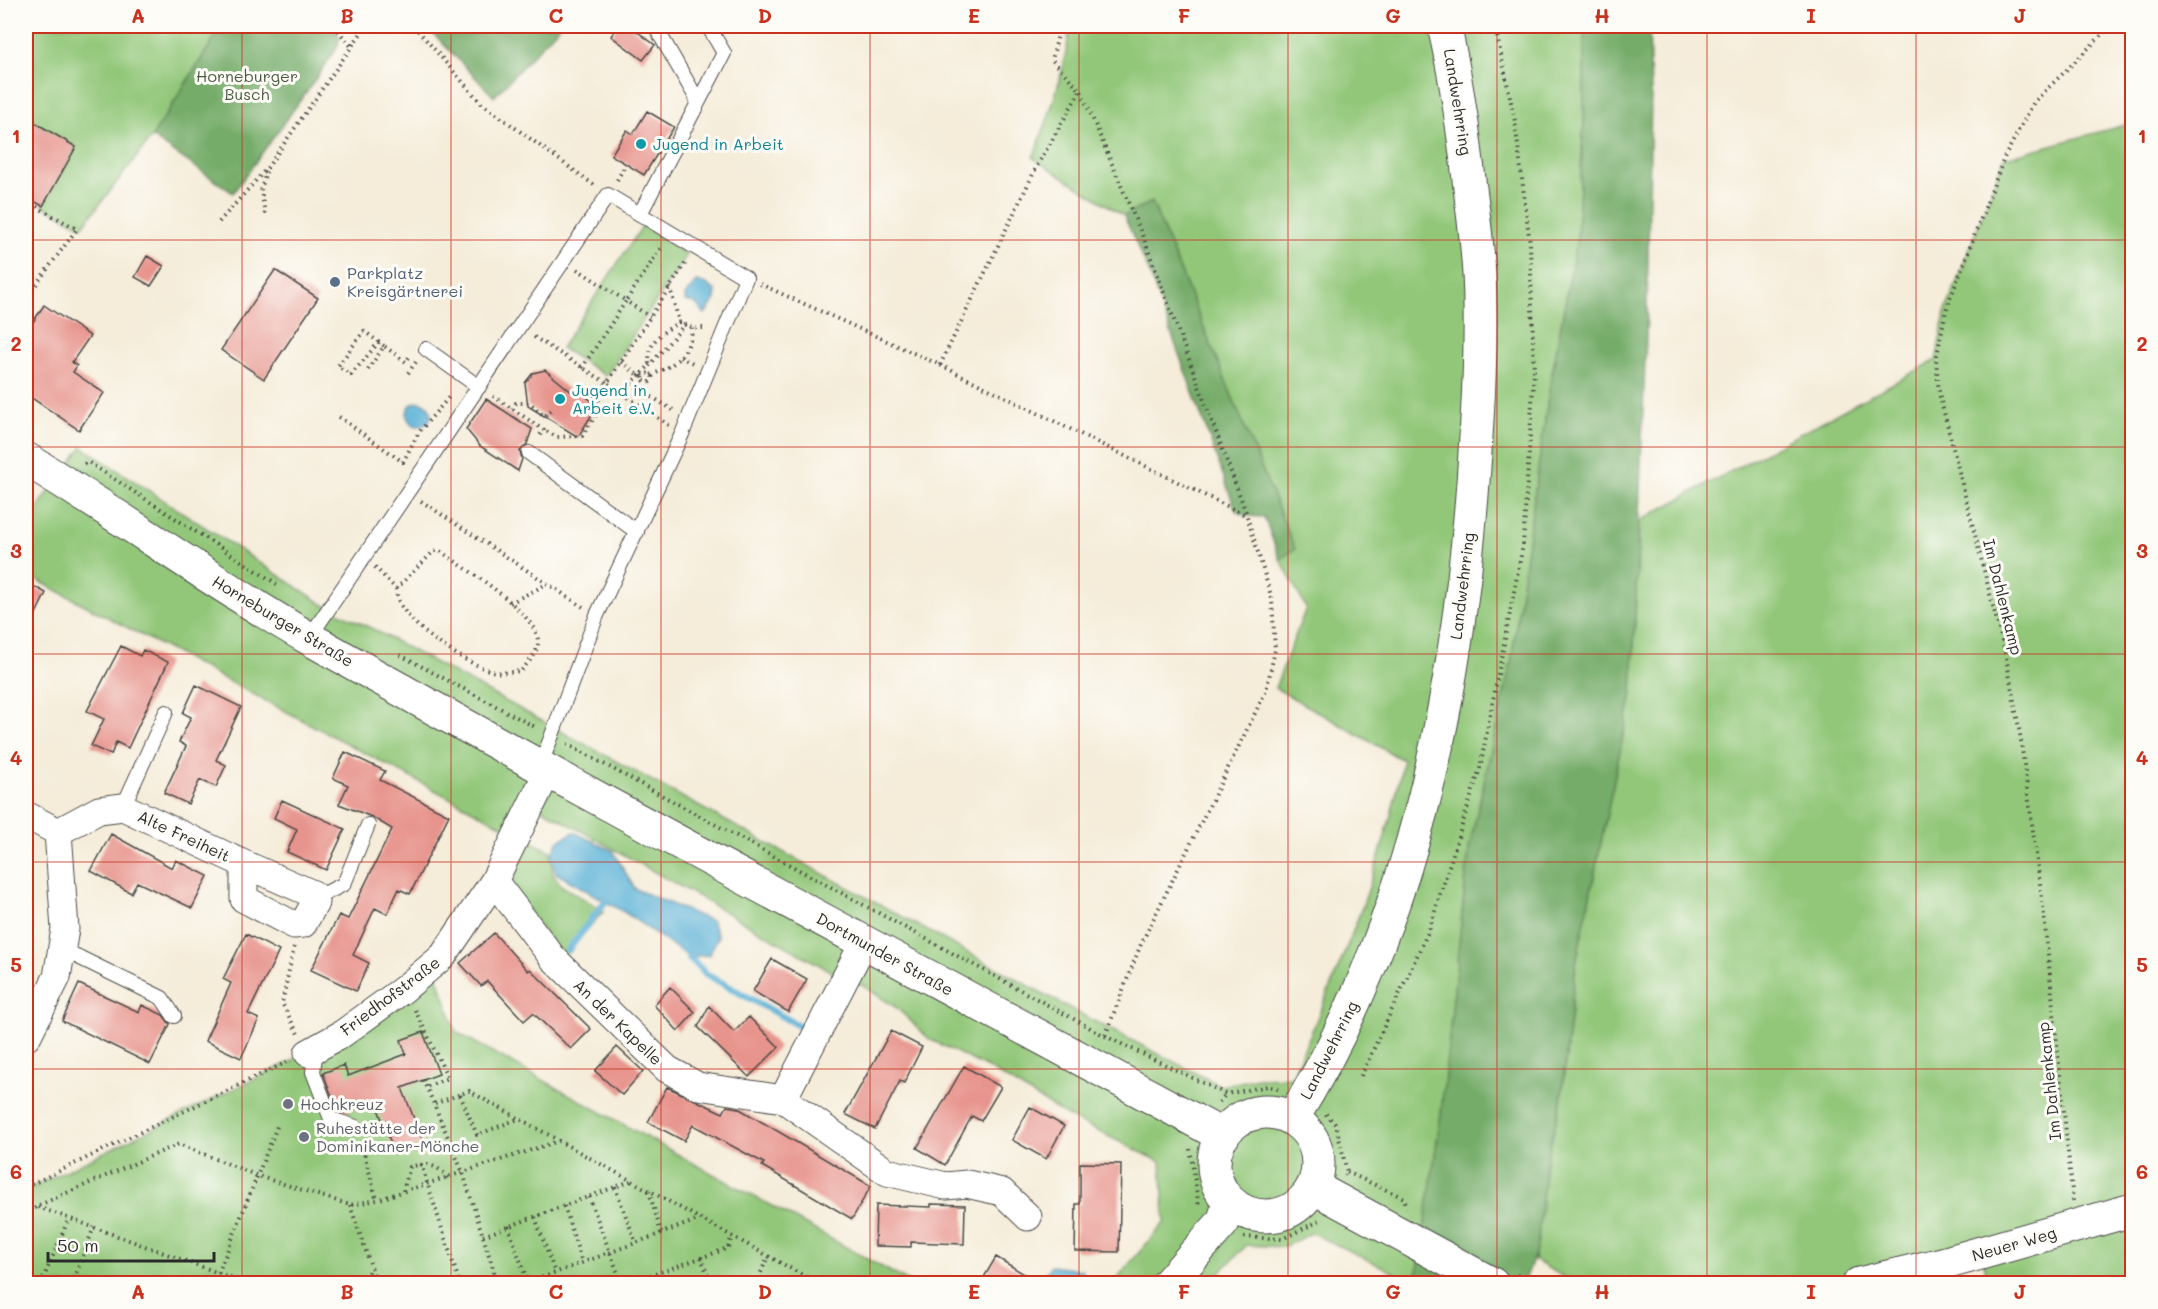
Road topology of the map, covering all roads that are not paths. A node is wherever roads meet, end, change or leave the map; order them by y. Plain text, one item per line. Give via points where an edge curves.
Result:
1 (655, 26) edge
2 (708, 26) edge
3 (1444, 26) edge
4 (696, 109) junction
5 (640, 214) junction
6 (421, 347) road end
7 (479, 387) junction
8 (529, 453) road end
9 (26, 459) edge
10 (636, 532) junction
11 (309, 638) junction
12 (165, 712) dead end
13 (544, 769) junction
14 (123, 807) junction
15 (26, 815) edge
16 (368, 825) dead end
17 (58, 831) junction
18 (243, 864) junction
19 (494, 881) junction
20 (316, 898) junction
21 (864, 942) junction
22 (62, 949) junction
23 (174, 1016) dead end
24 (26, 1038) edge
25 (312, 1050) joint
26 (783, 1099) junction
27 (1292, 1119) junction
28 (356, 1127) road end
29 (1222, 1136) junction
30 (1313, 1187) junction
31 (1230, 1202) junction
32 (2133, 1210) edge
33 (1028, 1217) dead end
34 (1507, 1280) edge
35 (1168, 1284) edge
36 (1859, 1284) edge

1 - 4 lane via 697,99
2 - 4 lane via 724,53
3 - 27 street, Landwehrring via 1464,137 1480,304 1478,411 1467,564 1444,716 1400,888 1362,984
4 - 5 lane
5 - 7 lane via 608,195
5 - 10 lane via 746,278 682,434
6 - 7 lane
7 - 11 lane
8 - 10 lane
9 - 11 street, Horneburger Straße via 58,472 223,587
10 - 13 lane via 597,615 551,735
11 - 13 street, Horneburger Straße
12 - 14 lane
13 - 19 street, Friedhofstraße
13 - 21 street, Dortmunder Straße
14 - 17 street, Alte Freiheit via 99,810
14 - 18 street, Alte Freiheit
15 - 17 street
16 - 20 lane via 344,884
17 - 22 street via 65,930
18 - 20 street, Alte Freiheit
18 - 20 street, Alte Freiheit via 244,899 298,926 303,924
19 - 25 street, Friedhofstraße via 443,956 342,1034
19 - 26 street, An der Kapelle via 553,958 667,1069 698,1086
21 - 26 street
21 - 29 street, Dortmunder Straße
22 - 23 lane via 162,998
22 - 24 street via 57,977
25 - 28 lane via 314,1072 331,1119
26 - 33 street, An der Kapelle via 887,1172 946,1186 967,1184 1002,1192
27 - 29 street via 1278,1113 1246,1116
27 - 30 street via 1305,1129 1316,1149 1318,1172
29 - 31 street via 1215,1170
30 - 31 street via 1291,1210 1275,1215 1244,1211
30 - 34 street via 1409,1226
31 - 35 street via 1223,1222
32 - 36 street, Neuer Weg

